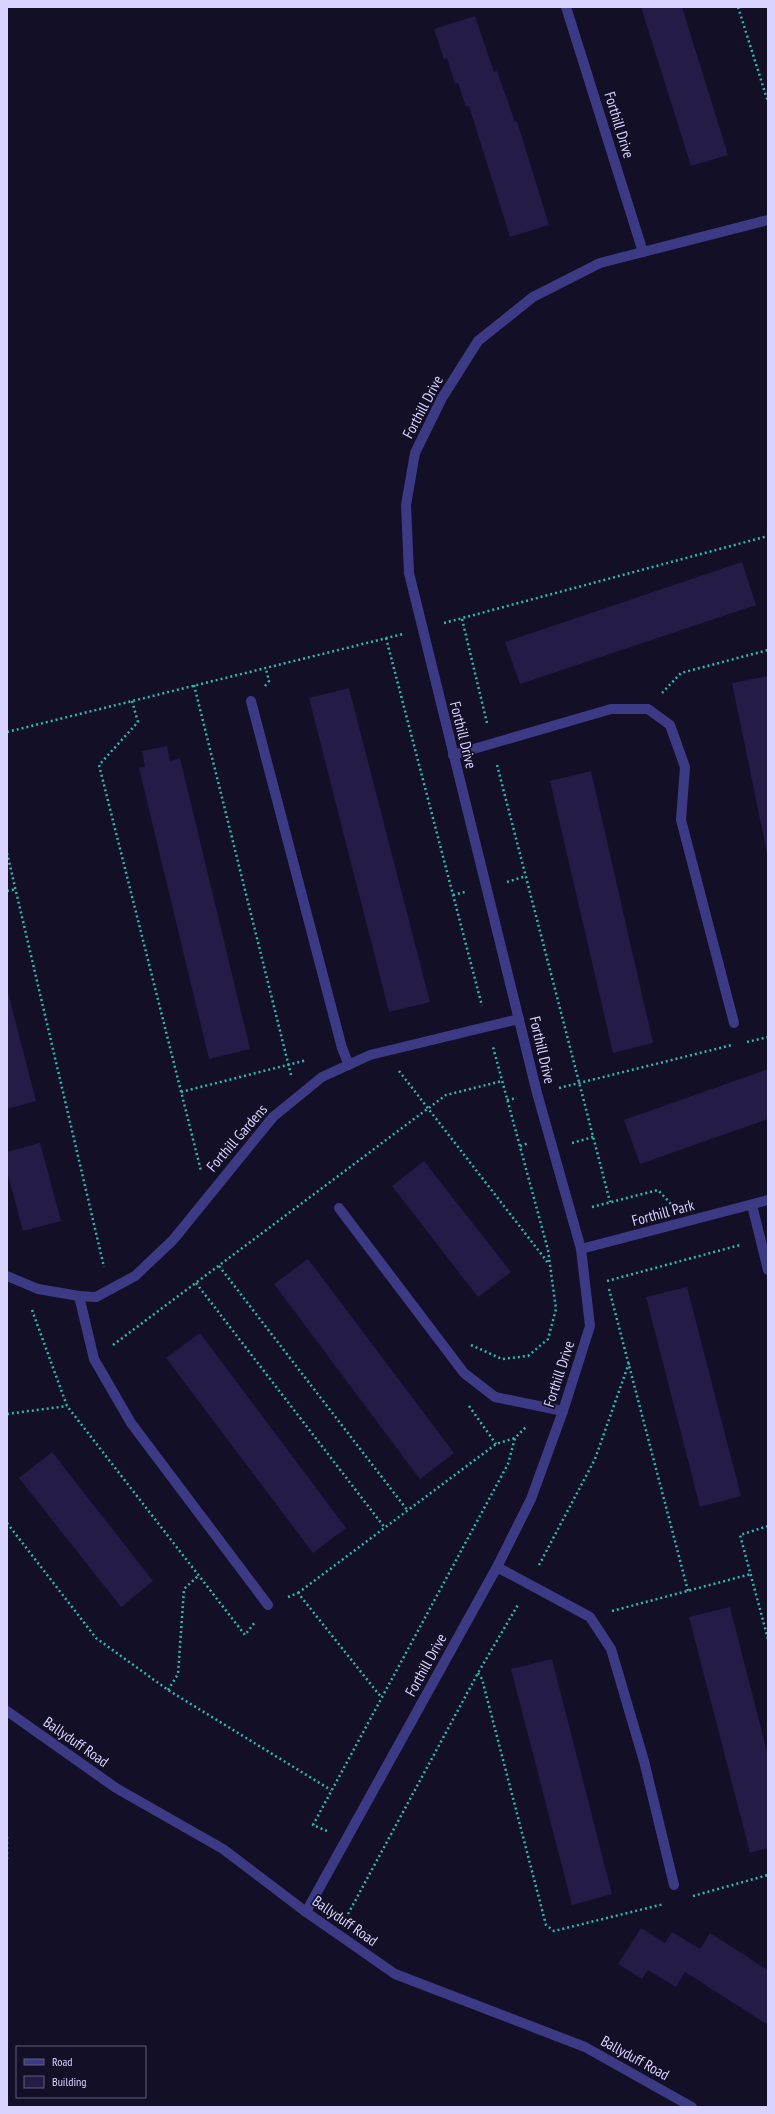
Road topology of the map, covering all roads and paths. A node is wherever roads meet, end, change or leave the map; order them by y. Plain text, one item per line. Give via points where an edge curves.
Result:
1 (566, 7) edge
2 (738, 7) edge
3 (768, 102) edge
4 (768, 220) edge
5 (643, 252) junction
6 (768, 536) edge
7 (462, 619) junction
8 (422, 629) junction
9 (768, 650) edge
10 (194, 685) junction
11 (132, 701) junction
12 (251, 701) dead end
13 (648, 709) junction
14 (7, 732) edge
15 (492, 743) junction
16 (453, 755) junction
17 (7, 853) edge
18 (16, 889) junction
19 (7, 891) edge
20 (519, 1019) junction
21 (734, 1023) dead end
22 (768, 1036) edge
23 (342, 1048) junction
24 (384, 1052) junction
25 (289, 1065) junction
26 (349, 1065) junction
27 (502, 1081) dead end
28 (579, 1083) junction
29 (181, 1092) junction
30 (537, 1094) junction
31 (297, 1096) junction
32 (507, 1100) dead end
33 (428, 1109) junction
34 (212, 1190) junction
35 (768, 1200) edge
36 (610, 1202) junction
37 (752, 1205) junction
38 (339, 1208) dead end
39 (570, 1212) junction
40 (688, 1222) junction
41 (760, 1239) junction
42 (581, 1249) junction
43 (549, 1264) dead end
44 (218, 1266) junction
45 (768, 1270) edge
46 (584, 1274) junction
47 (7, 1276) edge
48 (607, 1281) junction
49 (196, 1283) junction
50 (38, 1289) junction
51 (110, 1290) junction
52 (79, 1296) junction
53 (94, 1359) junction
54 (629, 1363) junction
55 (68, 1406) junction
56 (546, 1408) junction
57 (563, 1411) junction
58 (7, 1414) edge
59 (515, 1438) junction
60 (408, 1511) junction
61 (7, 1523) edge
62 (768, 1526) edge
63 (384, 1528) junction
64 (497, 1567) junction
65 (751, 1574) junction
66 (199, 1575) junction
67 (529, 1584) junction
68 (688, 1591) junction
69 (298, 1593) junction
70 (268, 1605) junction
71 (590, 1617) junction
72 (768, 1639) edge
73 (478, 1673) junction
74 (168, 1690) junction
75 (380, 1697) junction
76 (9, 1716) edge
77 (331, 1790) junction
78 (7, 1837) edge
79 (348, 1840) junction
80 (7, 1860) edge
81 (768, 1874) edge
82 (674, 1885) dead end
83 (685, 1898) dead end
84 (670, 1902) dead end
85 (306, 1912) junction
86 (337, 1933) junction
87 (692, 2107) edge

1 - 5 street, Forthill Drive
2 - 3 path
4 - 5 street, Forthill Drive
5 - 8 street, Forthill Drive via 600,263 532,298 478,341 442,398 415,453 406,505 409,573
6 - 7 path
7 - 8 path
7 - 15 path
8 - 10 path
8 - 16 street, Forthill Drive
9 - 13 path via 681,673
10 - 11 path
10 - 25 path
11 - 14 path
11 - 29 path via 138,722 99,765
12 - 23 street
13 - 15 street via 611,709
13 - 21 street via 670,725 685,767 681,820
15 - 16 street
15 - 28 path
16 - 20 street, Forthill Drive
17 - 18 path
18 - 19 path
18 - 51 path
20 - 24 street, Forthill Gardens
20 - 30 street, Forthill Drive
22 - 28 path
23 - 25 path
23 - 26 street
24 - 26 street, Forthill Gardens
24 - 33 path
25 - 29 path
25 - 31 path
26 - 31 street, Forthill Gardens via 322,1077
27 - 33 path via 446,1095
28 - 30 path
28 - 36 path
29 - 34 path via 203,1179
30 - 32 path
30 - 39 street, Forthill Drive
31 - 34 street, Forthill Gardens via 273,1117
33 - 43 path
33 - 44 path
34 - 51 street, Forthill Gardens via 173,1240 135,1276
35 - 37 street, Forthill Park
36 - 39 path
36 - 40 path via 658,1190
37 - 40 street, Forthill Park
37 - 41 street
38 - 56 street via 464,1373 495,1397
39 - 42 street, Forthill Drive
40 - 42 street, Forthill Park
41 - 45 street
41 - 48 path
42 - 46 street, Forthill Drive
44 - 49 path
44 - 60 path
46 - 48 path
46 - 57 street, Forthill Drive via 590,1326
47 - 50 street, Forthill Gardens
48 - 54 path
49 - 53 path
49 - 63 path
50 - 52 street, Forthill Gardens
50 - 55 path via 32,1309
51 - 52 street, Forthill Gardens via 96,1297
52 - 53 street
53 - 70 street via 131,1423
54 - 67 path via 595,1459
54 - 68 path
55 - 58 path
55 - 66 path
56 - 57 street
56 - 59 path
57 - 64 street, Forthill Drive via 530,1499
59 - 60 path via 496,1444
59 - 75 path via 508,1464
60 - 63 path
61 - 74 path via 96,1638
62 - 65 path via 740,1535
63 - 69 path
64 - 67 street
64 - 79 street, Forthill Drive
65 - 68 path
65 - 72 path
66 - 70 path via 245,1635
66 - 74 path via 184,1589 178,1674
67 - 71 street
67 - 73 path
68 - 71 path
69 - 70 path
69 - 75 path
71 - 82 street via 611,1649 622,1681
73 - 84 path via 482,1679 546,1925 554,1931
73 - 86 path
74 - 77 path
75 - 77 path
76 - 85 street, Ballyduff Road via 116,1788 223,1849
77 - 79 path via 313,1825
78 - 80 path
79 - 85 street, Forthill Drive
81 - 83 path
85 - 86 street, Ballyduff Road
86 - 87 street, Ballyduff Road via 395,1974 585,2048

